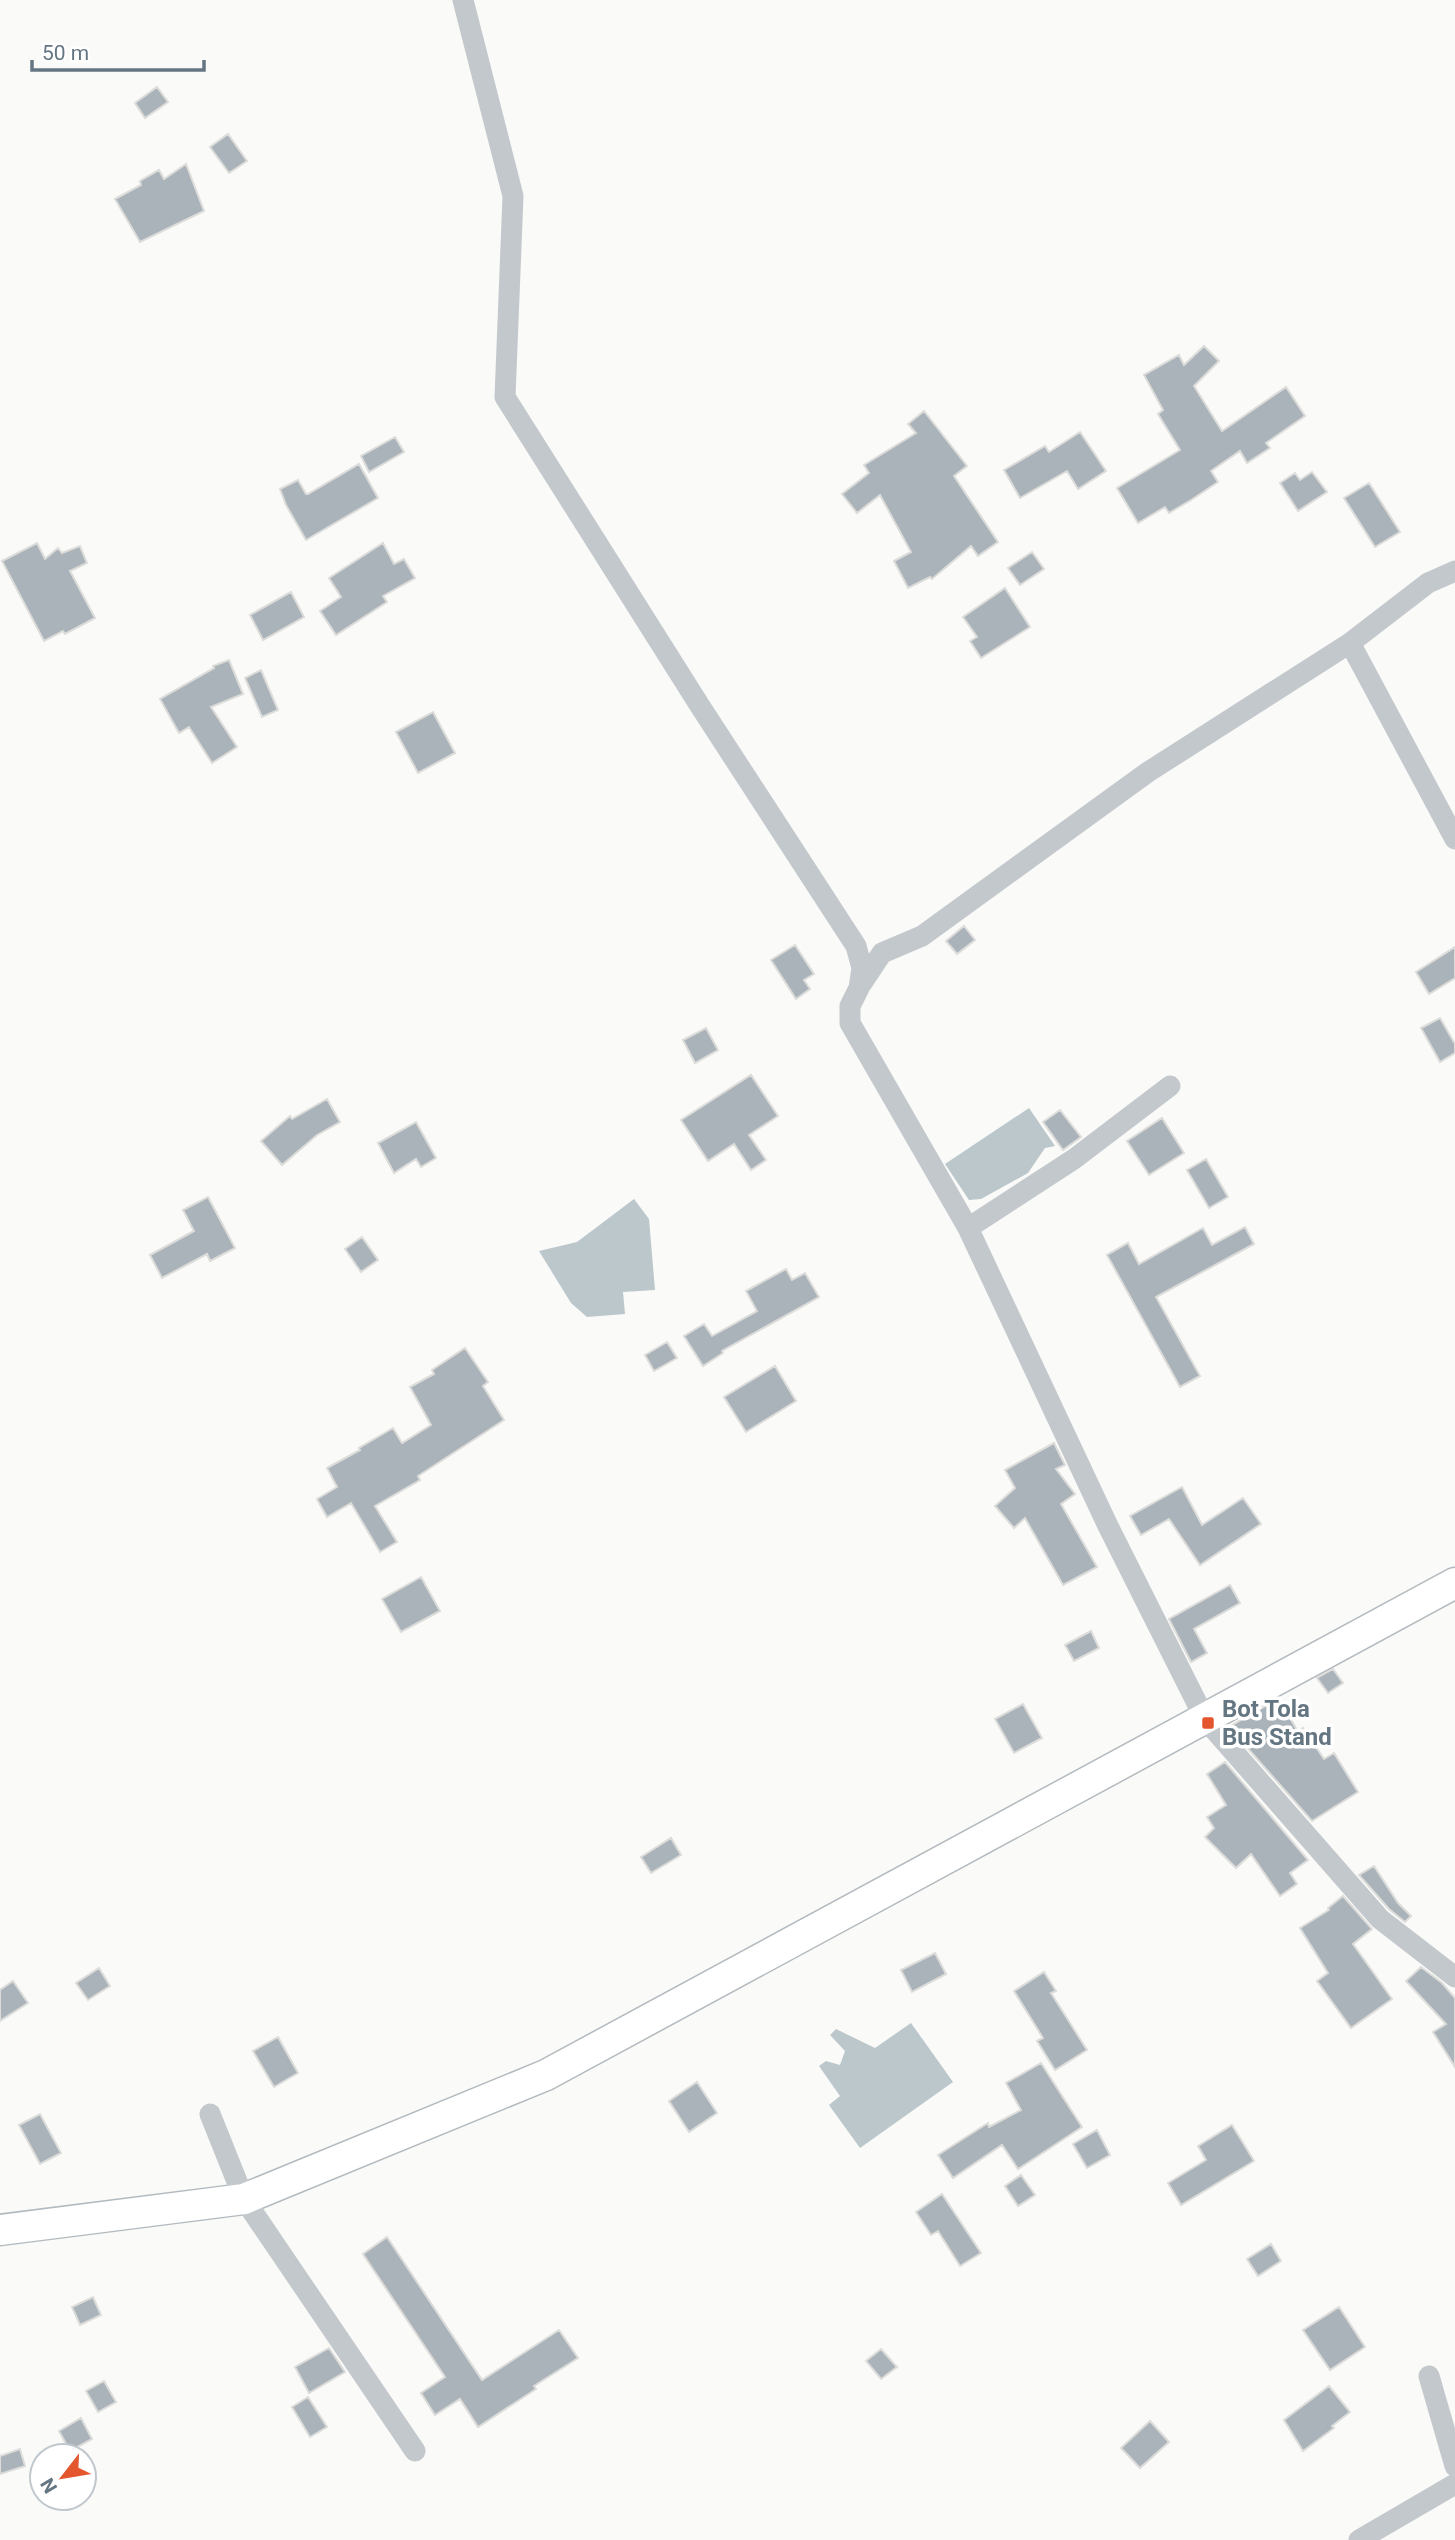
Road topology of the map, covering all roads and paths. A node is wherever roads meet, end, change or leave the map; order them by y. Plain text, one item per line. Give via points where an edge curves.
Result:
1 (463, 0) edge
2 (1455, 571) edge
3 (1350, 643) junction
4 (1455, 839) edge
5 (859, 988) junction
6 (1170, 1086) dead end
7 (968, 1228) junction
8 (1455, 1583) edge
9 (1205, 1718) junction
10 (1455, 1977) edge
11 (210, 2114) dead end
12 (244, 2199) junction
13 (0, 2230) edge
14 (1429, 2376) dead end
15 (415, 2451) dead end
16 (1455, 2466) edge
17 (1455, 2484) edge
18 (1359, 2540) edge

1 - 5 street via 513,196 505,397 846,928 862,968
2 - 3 street via 1428,583
3 - 4 street
3 - 5 street via 1148,772 922,936 882,953
5 - 7 street via 850,1006 850,1023
6 - 7 street via 1074,1159
7 - 9 street via 1108,1526
8 - 9 main road
9 - 10 street via 1380,1919
9 - 12 main road via 546,2075
11 - 12 street
12 - 13 main road
12 - 15 street
14 - 16 street
17 - 18 street

